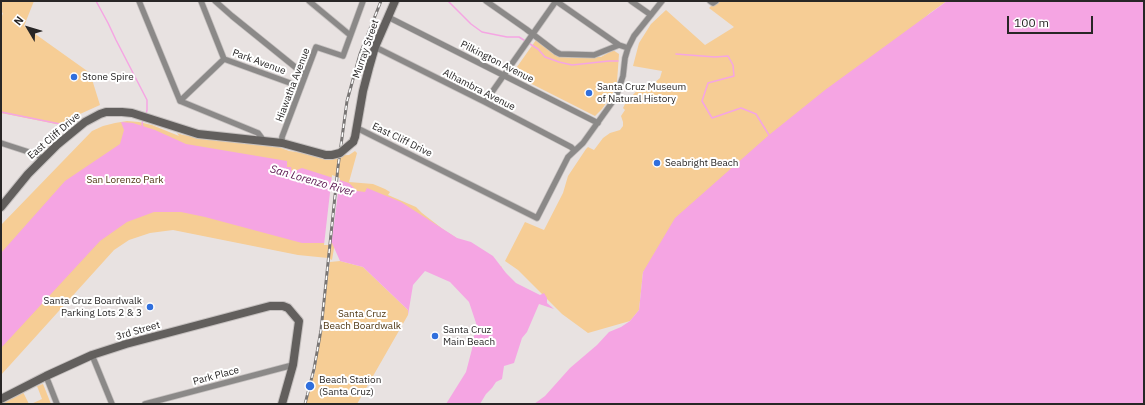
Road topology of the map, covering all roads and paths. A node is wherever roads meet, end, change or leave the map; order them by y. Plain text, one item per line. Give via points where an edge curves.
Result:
1 (139, 1) edge
2 (201, 1) edge
3 (215, 1) edge
4 (309, 1) edge
5 (364, 1) edge
6 (395, 1) edge
7 (486, 1) edge
8 (556, 1) edge
9 (631, 1) edge
10 (662, 1) edge
11 (651, 15) junction
12 (388, 17) junction
13 (350, 34) junction
14 (533, 35) junction
15 (619, 45) junction
16 (375, 47) junction
17 (628, 48) junction
18 (224, 59) junction
19 (305, 75) junction
20 (505, 76) junction
21 (301, 87) junction
22 (180, 101) junction
23 (485, 102) junction
24 (598, 123) junction
25 (357, 128) junction
26 (249, 130) junction
27 (255, 140) junction
28 (264, 141) junction
29 (1, 143) edge
30 (282, 143) junction
31 (574, 150) junction
32 (42, 159) junction
33 (2, 204) edge
34 (92, 355) junction
35 (293, 365) junction
36 (46, 376) junction
37 (1, 399) edge
38 (57, 404) edge
39 (112, 404) edge
40 (145, 404) edge
41 (282, 404) edge

1 - 22 street
2 - 18 street, Park Avenue
3 - 19 street
4 - 13 street
5 - 13 street, Hiawatha Avenue
6 - 12 main road, Murray Street
7 - 14 street
8 - 14 street
8 - 15 street
9 - 11 street
10 - 11 street, East Cliff Drive
11 - 17 street, East Cliff Drive
12 - 16 main road, Murray Street
12 - 20 street, Pilkington Avenue
13 - 19 street, Hiawatha Avenue via 343,56 316,47
14 - 15 street via 560,54 594,55
14 - 20 street
15 - 17 street
16 - 23 street, Alhambra Avenue
16 - 25 main road, Murray Street via 363,91
17 - 24 street, East Cliff Drive via 621,85
18 - 21 street, Park Avenue
18 - 22 street
19 - 21 street, Hiawatha Avenue
20 - 23 street
20 - 24 street, Pilkington Avenue
21 - 30 street, Hiawatha Avenue
22 - 26 street
23 - 31 street, Alhambra Avenue
24 - 31 street, East Cliff Drive via 583,143
25 - 30 main road, East Cliff Drive, bridge via 353,142 340,153 332,155
25 - 31 street, East Cliff Drive via 538,218 568,157
26 - 27 street via 255,135
26 - 28 street via 258,133
27 - 28 main road, East Cliff Drive
27 - 32 main road, East Cliff Drive via 198,134 132,113 113,112 100,114 85,122
28 - 30 main road, East Cliff Drive
29 - 32 street via 38,155
32 - 33 main road, East Cliff Drive
34 - 35 main road, 3rd Street via 270,306 283,306 299,321
34 - 36 main road, 3rd Street
34 - 39 street
35 - 40 street, Park Place
35 - 41 main road
36 - 37 main road, 3rd Street
36 - 38 street

